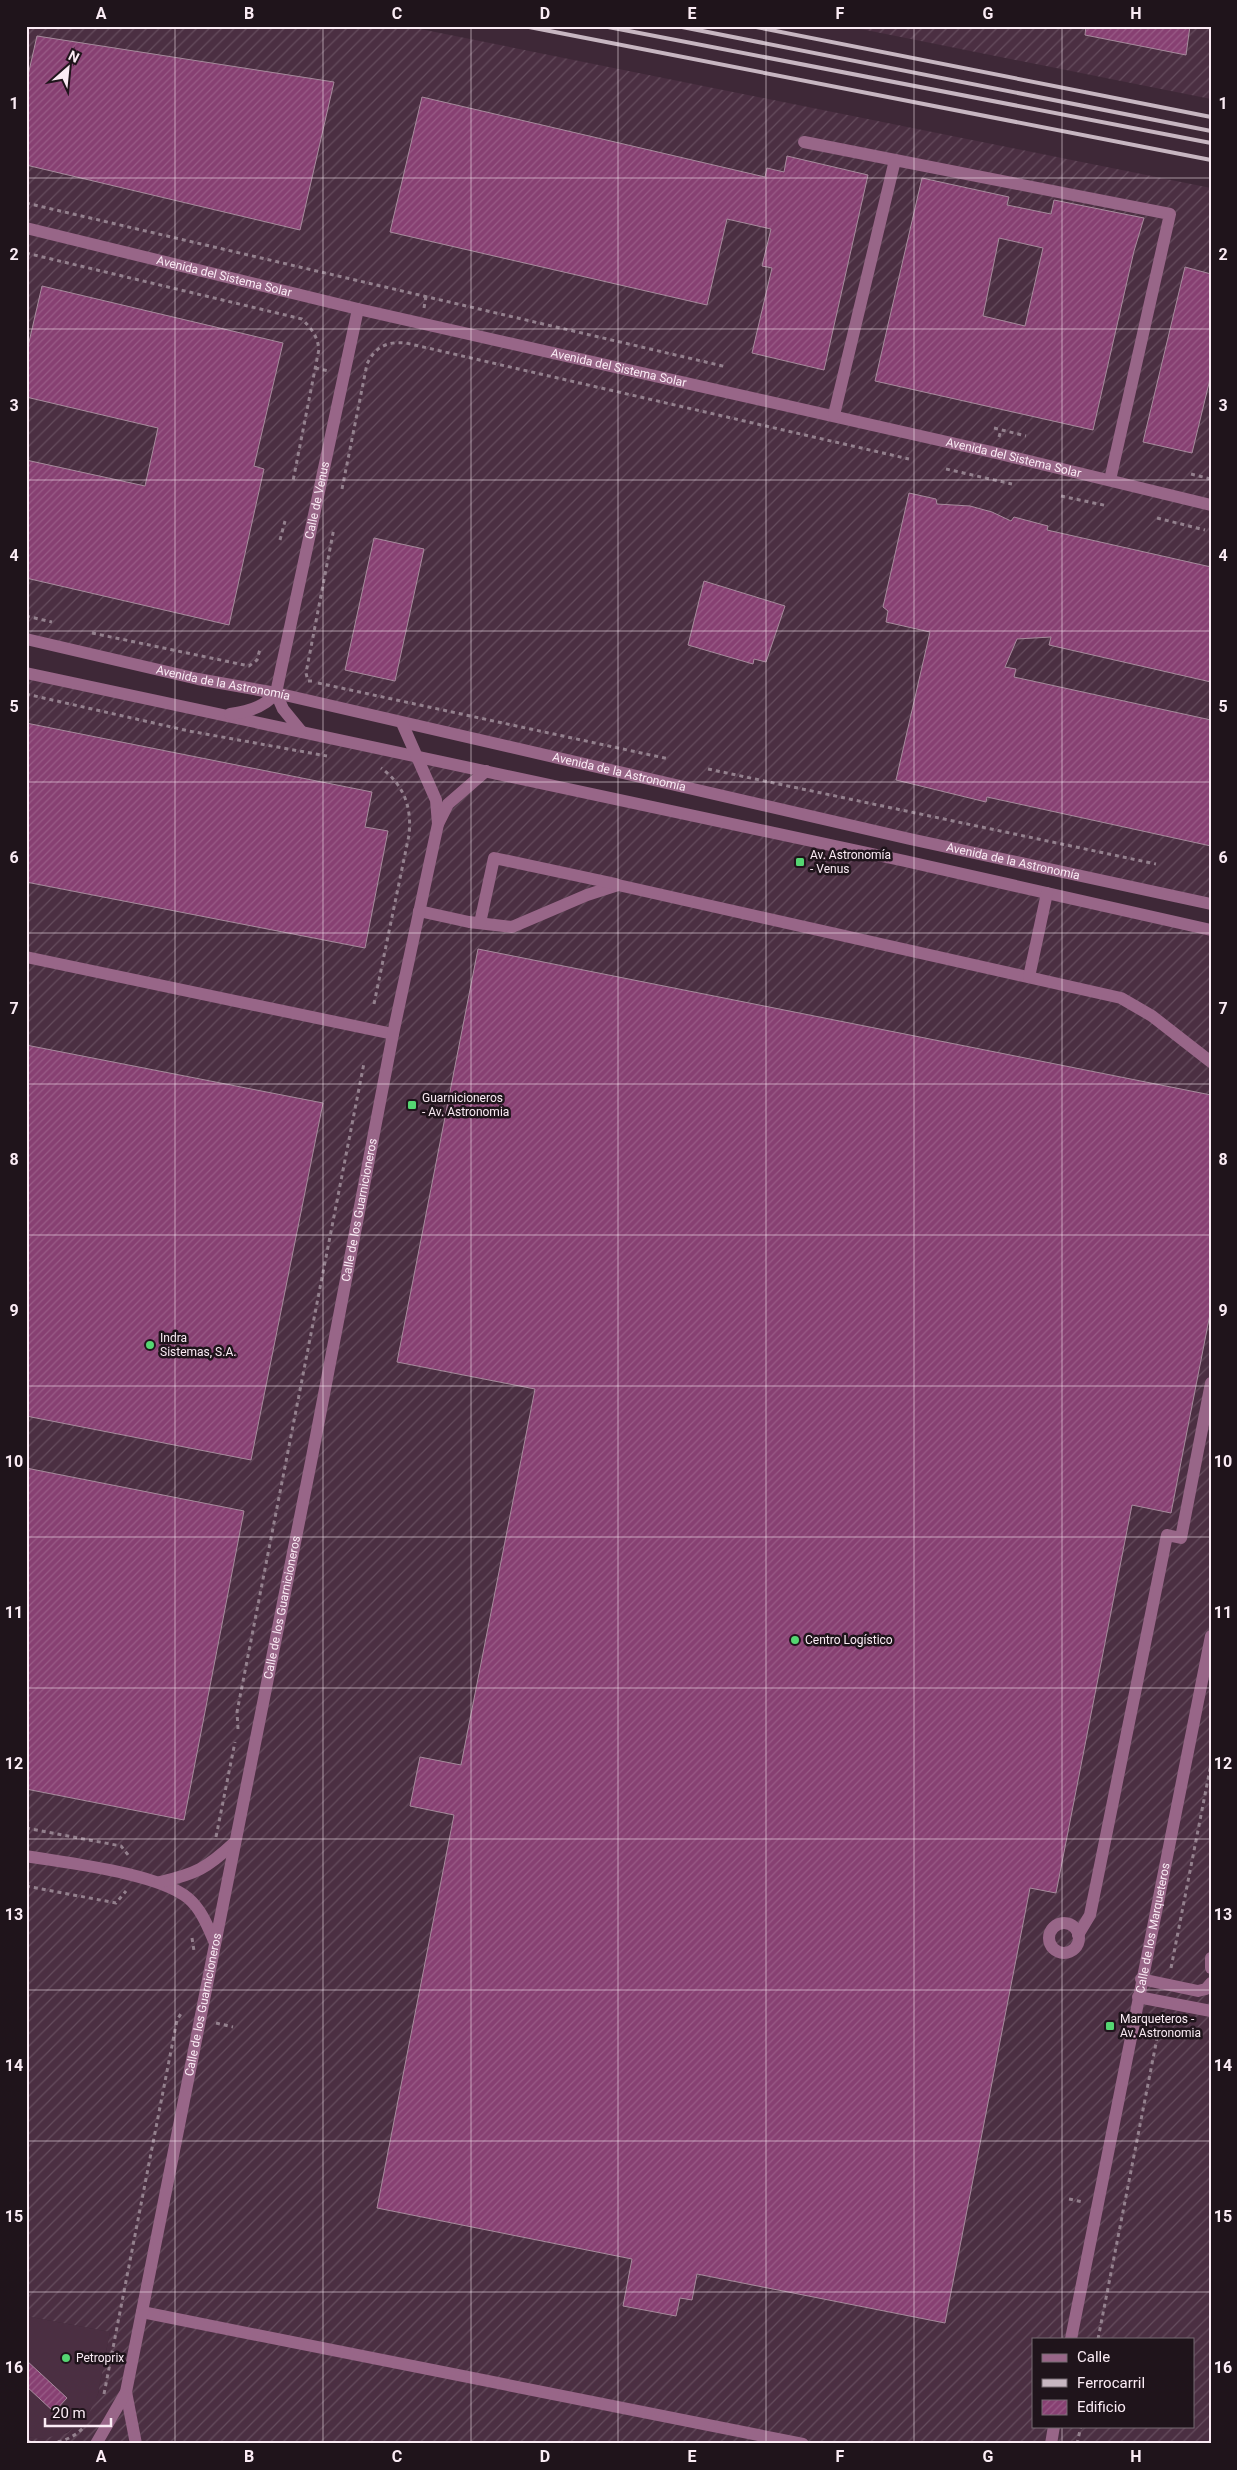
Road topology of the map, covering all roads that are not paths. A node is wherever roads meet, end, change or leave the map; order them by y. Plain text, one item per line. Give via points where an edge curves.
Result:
1 (804, 142) dead end
2 (895, 160) junction
3 (26, 228) edge
4 (358, 309) junction
5 (834, 416) junction
6 (1110, 480) junction
7 (1211, 504) edge
8 (26, 639) edge
9 (26, 673) edge
10 (276, 693) junction
11 (224, 715) junction
12 (402, 724) junction
13 (301, 732) junction
14 (417, 756) junction
15 (486, 771) junction
16 (438, 824) junction
17 (618, 885) junction
18 (1047, 893) junction
19 (1211, 904) edge
20 (419, 911) junction
21 (480, 924) junction
22 (1211, 930) edge
23 (26, 957) edge
24 (1029, 977) junction
25 (393, 1034) junction
26 (1211, 1062) edge
27 (1211, 1384) edge
28 (1211, 1636) edge
29 (234, 1843) junction
30 (26, 1856) edge
31 (160, 1882) junction
32 (1078, 1935) dead end
33 (214, 1943) junction
34 (1211, 1958) edge
35 (1211, 1968) edge
36 (1141, 1979) junction
37 (1211, 1983) edge
38 (1138, 1997) junction
39 (1211, 2011) edge
40 (142, 2312) junction
41 (1071, 2338) edge
42 (126, 2392) junction
43 (1054, 2428) edge
44 (96, 2444) edge
45 (136, 2444) edge
46 (803, 2444) edge
47 (1051, 2444) edge

1 - 2 street
2 - 5 street
2 - 6 street via 1170,214
3 - 4 street, Avenida del Sistema Solar
4 - 5 street, Avenida del Sistema Solar
4 - 10 street, Calle de Venus
5 - 6 street, Avenida del Sistema Solar
6 - 7 street, Avenida del Sistema Solar
8 - 10 street, Avenida de la Astronomía via 198,679
9 - 11 street, Avenida de la Astronomía
10 - 11 street via 270,701 254,708
10 - 12 street, Avenida de la Astronomía
10 - 13 street via 283,709
11 - 13 street, Avenida de la Astronomía
12 - 14 street, Calle de los Guarnicioneros
12 - 19 street, Avenida de la Astronomía
13 - 14 street, Avenida de la Astronomía
14 - 15 street, Avenida de la Astronomía
14 - 16 street, Calle de los Guarnicioneros via 436,800
15 - 16 street, Calle de los Guarnicioneros via 448,804
15 - 18 street, Avenida de la Astronomía
16 - 20 street, Calle de los Guarnicioneros
17 - 21 street via 512,927
17 - 21 street via 494,858
17 - 24 street
18 - 22 street, Avenida de la Astronomía
18 - 24 street
20 - 21 street
20 - 25 street, Calle de los Guarnicioneros
23 - 25 street
24 - 26 street via 1121,998 1152,1016
25 - 29 street, Calle de los Guarnicioneros
27 - 32 street via 1181,1538 1167,1534 1090,1915
28 - 36 street, Calle de los Marqueteros
29 - 31 street via 191,1875
29 - 33 street, Calle de los Guarnicioneros
30 - 31 street
31 - 33 street via 188,1898 206,1920
33 - 40 street, Calle de los Guarnicioneros
34 - 35 street
36 - 37 street via 1198,1990 1206,1989
36 - 38 street, Calle de los Marqueteros
38 - 39 street
38 - 41 street, Calle de los Marqueteros
40 - 42 street, Calle de los Guarnicioneros
40 - 46 street
42 - 44 street, Calle de los Guarnicioneros
42 - 45 street, Calle de los Guarnicioneros
43 - 47 street

